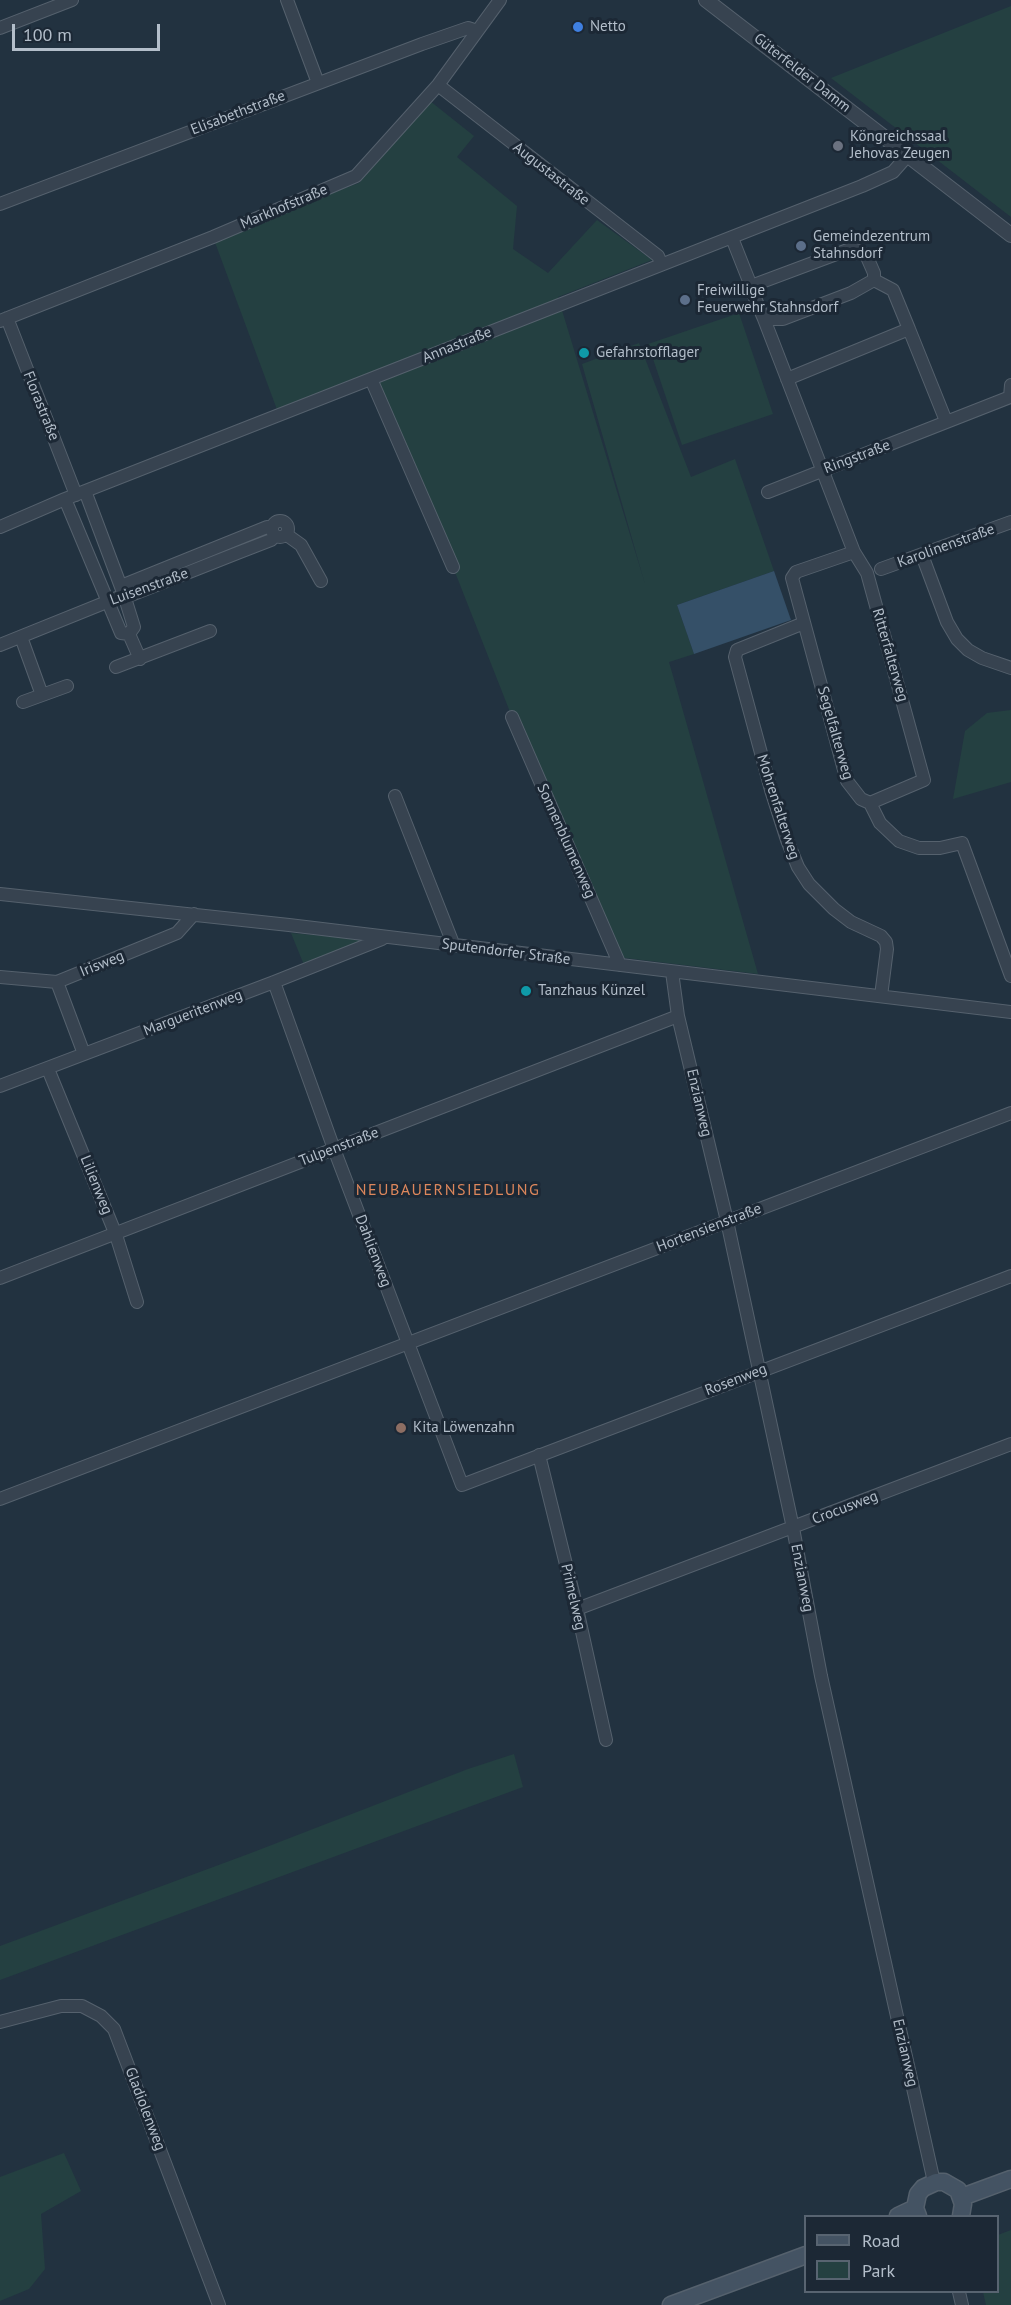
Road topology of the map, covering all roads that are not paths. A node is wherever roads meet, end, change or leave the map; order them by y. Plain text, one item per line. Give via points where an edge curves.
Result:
1 (72, 0) edge
2 (287, 0) edge
3 (500, 0) edge
4 (706, 0) edge
5 (0, 28) edge
6 (477, 31) junction
7 (318, 83) junction
8 (438, 85) junction
9 (908, 155) junction
10 (0, 204) edge
11 (1011, 235) edge
12 (732, 238) junction
13 (661, 263) junction
14 (874, 280) junction
15 (751, 286) junction
16 (764, 319) junction
17 (3, 320) edge
18 (909, 329) junction
19 (371, 379) junction
20 (787, 379) junction
21 (1011, 385) edge
22 (946, 421) junction
23 (824, 475) junction
24 (768, 492) dead end
25 (76, 495) junction
26 (1011, 522) edge
27 (0, 527) edge
28 (854, 552) junction
29 (922, 555) junction
30 (453, 567) dead end
31 (881, 569) dead end
32 (321, 581) dead end
33 (123, 591) junction
34 (108, 602) junction
35 (804, 623) junction
36 (210, 631) dead end
37 (129, 634) junction
38 (21, 637) junction
39 (0, 645) edge
40 (140, 659) junction
41 (116, 668) dead end
42 (1011, 668) edge
43 (68, 686) dead end
44 (42, 695) junction
45 (23, 702) dead end
46 (512, 717) dead end
47 (395, 796) dead end
48 (870, 803) junction
49 (0, 894) edge
50 (194, 914) junction
51 (385, 938) junction
52 (454, 946) junction
53 (620, 965) junction
54 (672, 972) junction
55 (0, 976) edge
56 (1011, 976) edge
57 (57, 982) junction
58 (274, 982) junction
59 (881, 996) junction
60 (1011, 1012) edge
61 (678, 1016) junction
62 (84, 1054) junction
63 (48, 1069) junction
64 (0, 1086) edge
65 (1011, 1113) edge
66 (334, 1149) junction
67 (727, 1221) junction
68 (116, 1235) junction
69 (1011, 1276) edge
70 (0, 1278) edge
71 (137, 1302) dead end
72 (409, 1344) junction
73 (758, 1371) junction
74 (1011, 1444) edge
75 (539, 1455) junction
76 (462, 1485) joint
77 (0, 1499) edge
78 (793, 1528) junction
79 (577, 1609) junction
80 (606, 1740) dead end
81 (0, 2022) edge
82 (1011, 2179) edge
83 (936, 2182) junction
84 (962, 2197) junction
85 (916, 2212) edge
86 (961, 2215) edge
87 (804, 2256) edge
88 (804, 2265) edge
89 (219, 2305) edge
90 (671, 2305) edge
91 (699, 2305) edge

1 - 5 street
2 - 7 street
3 - 6 street, Markhofstraße
4 - 9 street, Güterfelder Damm
6 - 7 street, Elisabethstraße via 468,28
6 - 8 street, Markhofstraße
7 - 10 street, Elisabethstraße
8 - 13 street, Augustastraße via 658,256
8 - 17 street, Markhofstraße via 356,176
9 - 11 street, Güterfelder Damm
9 - 12 street, Annastraße via 893,172
12 - 13 street, Annastraße
12 - 15 street, Ritterfalterweg
13 - 19 street, Annastraße
14 - 15 street via 867,257 850,249
14 - 16 street via 783,319
14 - 18 street via 893,290
15 - 16 street, Ritterfalterweg
16 - 20 street, Ritterfalterweg
17 - 25 street, Florastraße
18 - 20 street
18 - 22 street
19 - 25 street, Annastraße
19 - 30 street
20 - 23 street, Ritterfalterweg
21 - 22 street, Ringstraße via 1010,397
22 - 23 street, Ringstraße
23 - 24 street, Ringstraße
23 - 28 street, Ritterfalterweg
25 - 27 street, Annastraße
25 - 33 street, Florastraße
25 - 34 street, Florastraße
26 - 29 street, Karolinenstraße
28 - 35 street, Segelfalterweg via 796,572 792,578
28 - 48 street, Ritterfalterweg via 867,573 924,780
29 - 31 street, Karolinenstraße
29 - 42 street via 957,639 982,658
32 - 33 street, Luisenstraße via 301,545 278,533 271,540 131,595
33 - 34 street, Luisenstraße
33 - 37 street, Florastraße via 134,627
34 - 37 street, Florastraße via 121,633
34 - 38 street, Luisenstraße
35 - 48 street, Segelfalterweg via 847,781 861,799
35 - 59 street, Mohrenfalterweg via 737,650 735,657 771,790 798,867 834,909 886,942
36 - 40 street
37 - 40 street, Florastraße
38 - 39 street, Luisenstraße
38 - 44 street
40 - 41 street
43 - 44 street
44 - 45 street
46 - 53 street, Sonnenblumenweg
47 - 52 street
48 - 56 street, Segelfalterweg via 880,823 899,841 919,848 962,843
49 - 50 street, Sputendorfer Straße
50 - 51 street, Sputendorfer Straße
50 - 57 street, Irisweg via 177,933
51 - 52 street, Sputendorfer Straße
51 - 58 street, Margueritenweg
52 - 53 street, Sputendorfer Straße
53 - 54 street, Sputendorfer Straße
54 - 59 street, Sputendorfer Straße
54 - 61 street, Enzianweg
55 - 57 street, Irisweg
57 - 62 street
58 - 62 street, Margueritenweg
58 - 66 street, Dahlienweg
59 - 60 street, Sputendorfer Straße
61 - 66 street, Tulpenstraße
61 - 67 street, Enzianweg
62 - 63 street, Margueritenweg
63 - 64 street, Margueritenweg
63 - 68 street, Lilienweg
65 - 67 street, Hortensienstraße
66 - 68 street, Tulpenstraße
66 - 72 street, Dahlienweg
67 - 72 street, Hortensienstraße
67 - 73 street, Enzianweg
68 - 70 street, Tulpenstraße
68 - 71 street, Lilienweg
69 - 73 street, Rosenweg
72 - 76 street, Dahlienweg
72 - 77 street, Hortensienstraße
73 - 75 street, Rosenweg
73 - 78 street, Enzianweg
74 - 78 street, Crocusweg
75 - 76 street, Rosenweg
75 - 79 street, Primelweg
78 - 79 street, Crocusweg
78 - 83 street, Enzianweg via 826,1700
79 - 80 street, Primelweg
81 - 89 street, Gladiolenweg via 61,2006 82,2006 101,2016 114,2030
82 - 84 main road
83 - 84 main road via 952,2185
83 - 85 main road via 918,2194
84 - 86 main road
87 - 90 main road
88 - 91 main road

